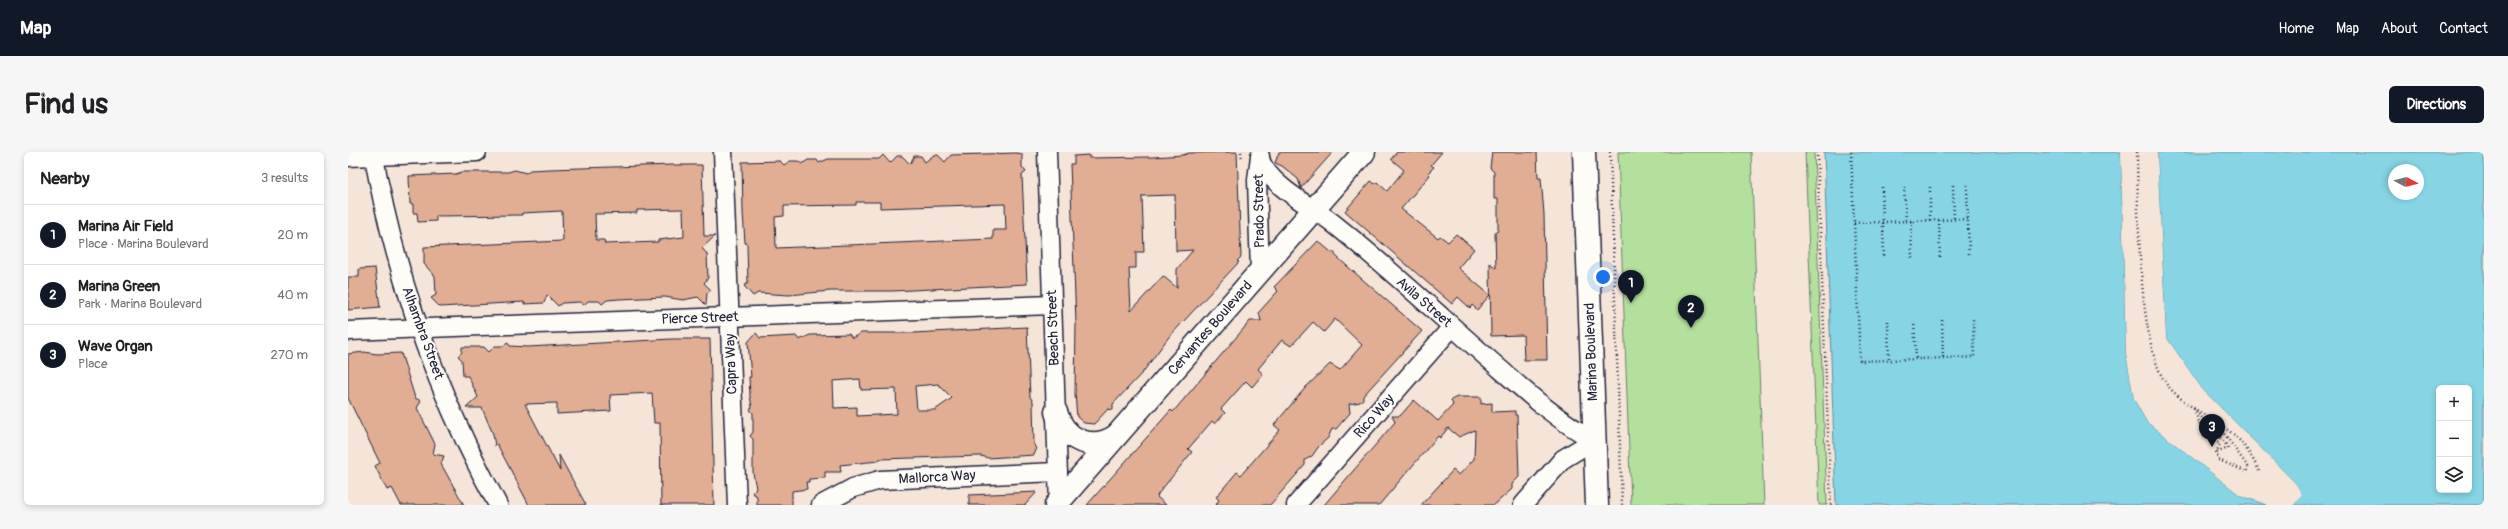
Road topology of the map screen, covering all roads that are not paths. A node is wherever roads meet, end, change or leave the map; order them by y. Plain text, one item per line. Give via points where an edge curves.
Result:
1 (477, 152) edge
2 (723, 152) edge
3 (1047, 152) edge
4 (1364, 152) edge
5 (1584, 152) edge
6 (373, 154) edge
7 (1260, 156) edge
8 (348, 157) edge
9 (1314, 210) junction
10 (1260, 271) junction
11 (1052, 305) junction
12 (730, 317) junction
13 (1452, 327) junction
14 (420, 328) junction
15 (348, 331) edge
16 (1056, 412) junction
17 (1117, 435) junction
18 (1594, 440) junction
19 (1058, 472) junction
20 (1058, 504) edge
21 (498, 505) edge
22 (737, 505) edge
23 (821, 505) edge
24 (1296, 505) edge
25 (1523, 505) edge
26 (1597, 505) edge

1 - 6 street
2 - 12 street, Capra Way
3 - 11 street, Beach Street
4 - 9 street, Cervantes Boulevard
5 - 18 street, Marina Boulevard
6 - 8 street
6 - 14 street, Alhambra Street via 394,245
7 - 9 street, Avila Street via 1268,172
7 - 10 street, Prado Street via 1257,180
9 - 10 street, Cervantes Boulevard
9 - 13 street, Avila Street via 1336,225
10 - 17 street, Cervantes Boulevard
11 - 12 street, Pierce Street
11 - 16 street, Beach Street
12 - 14 street, Pierce Street
12 - 22 street, Capra Way
13 - 18 street, Avila Street via 1549,411
13 - 24 street, Rico Way
14 - 15 street, Pierce Street
14 - 21 street, Alhambra Street via 456,421
16 - 17 street via 1065,431 1079,441 1089,444 1100,443
16 - 19 street, Beach Street
17 - 20 street, Cervantes Boulevard
18 - 25 street via 1562,459
18 - 26 street, Marina Boulevard
19 - 20 street, Beach Street
19 - 23 street, Mallorca Way via 886,479 853,488

